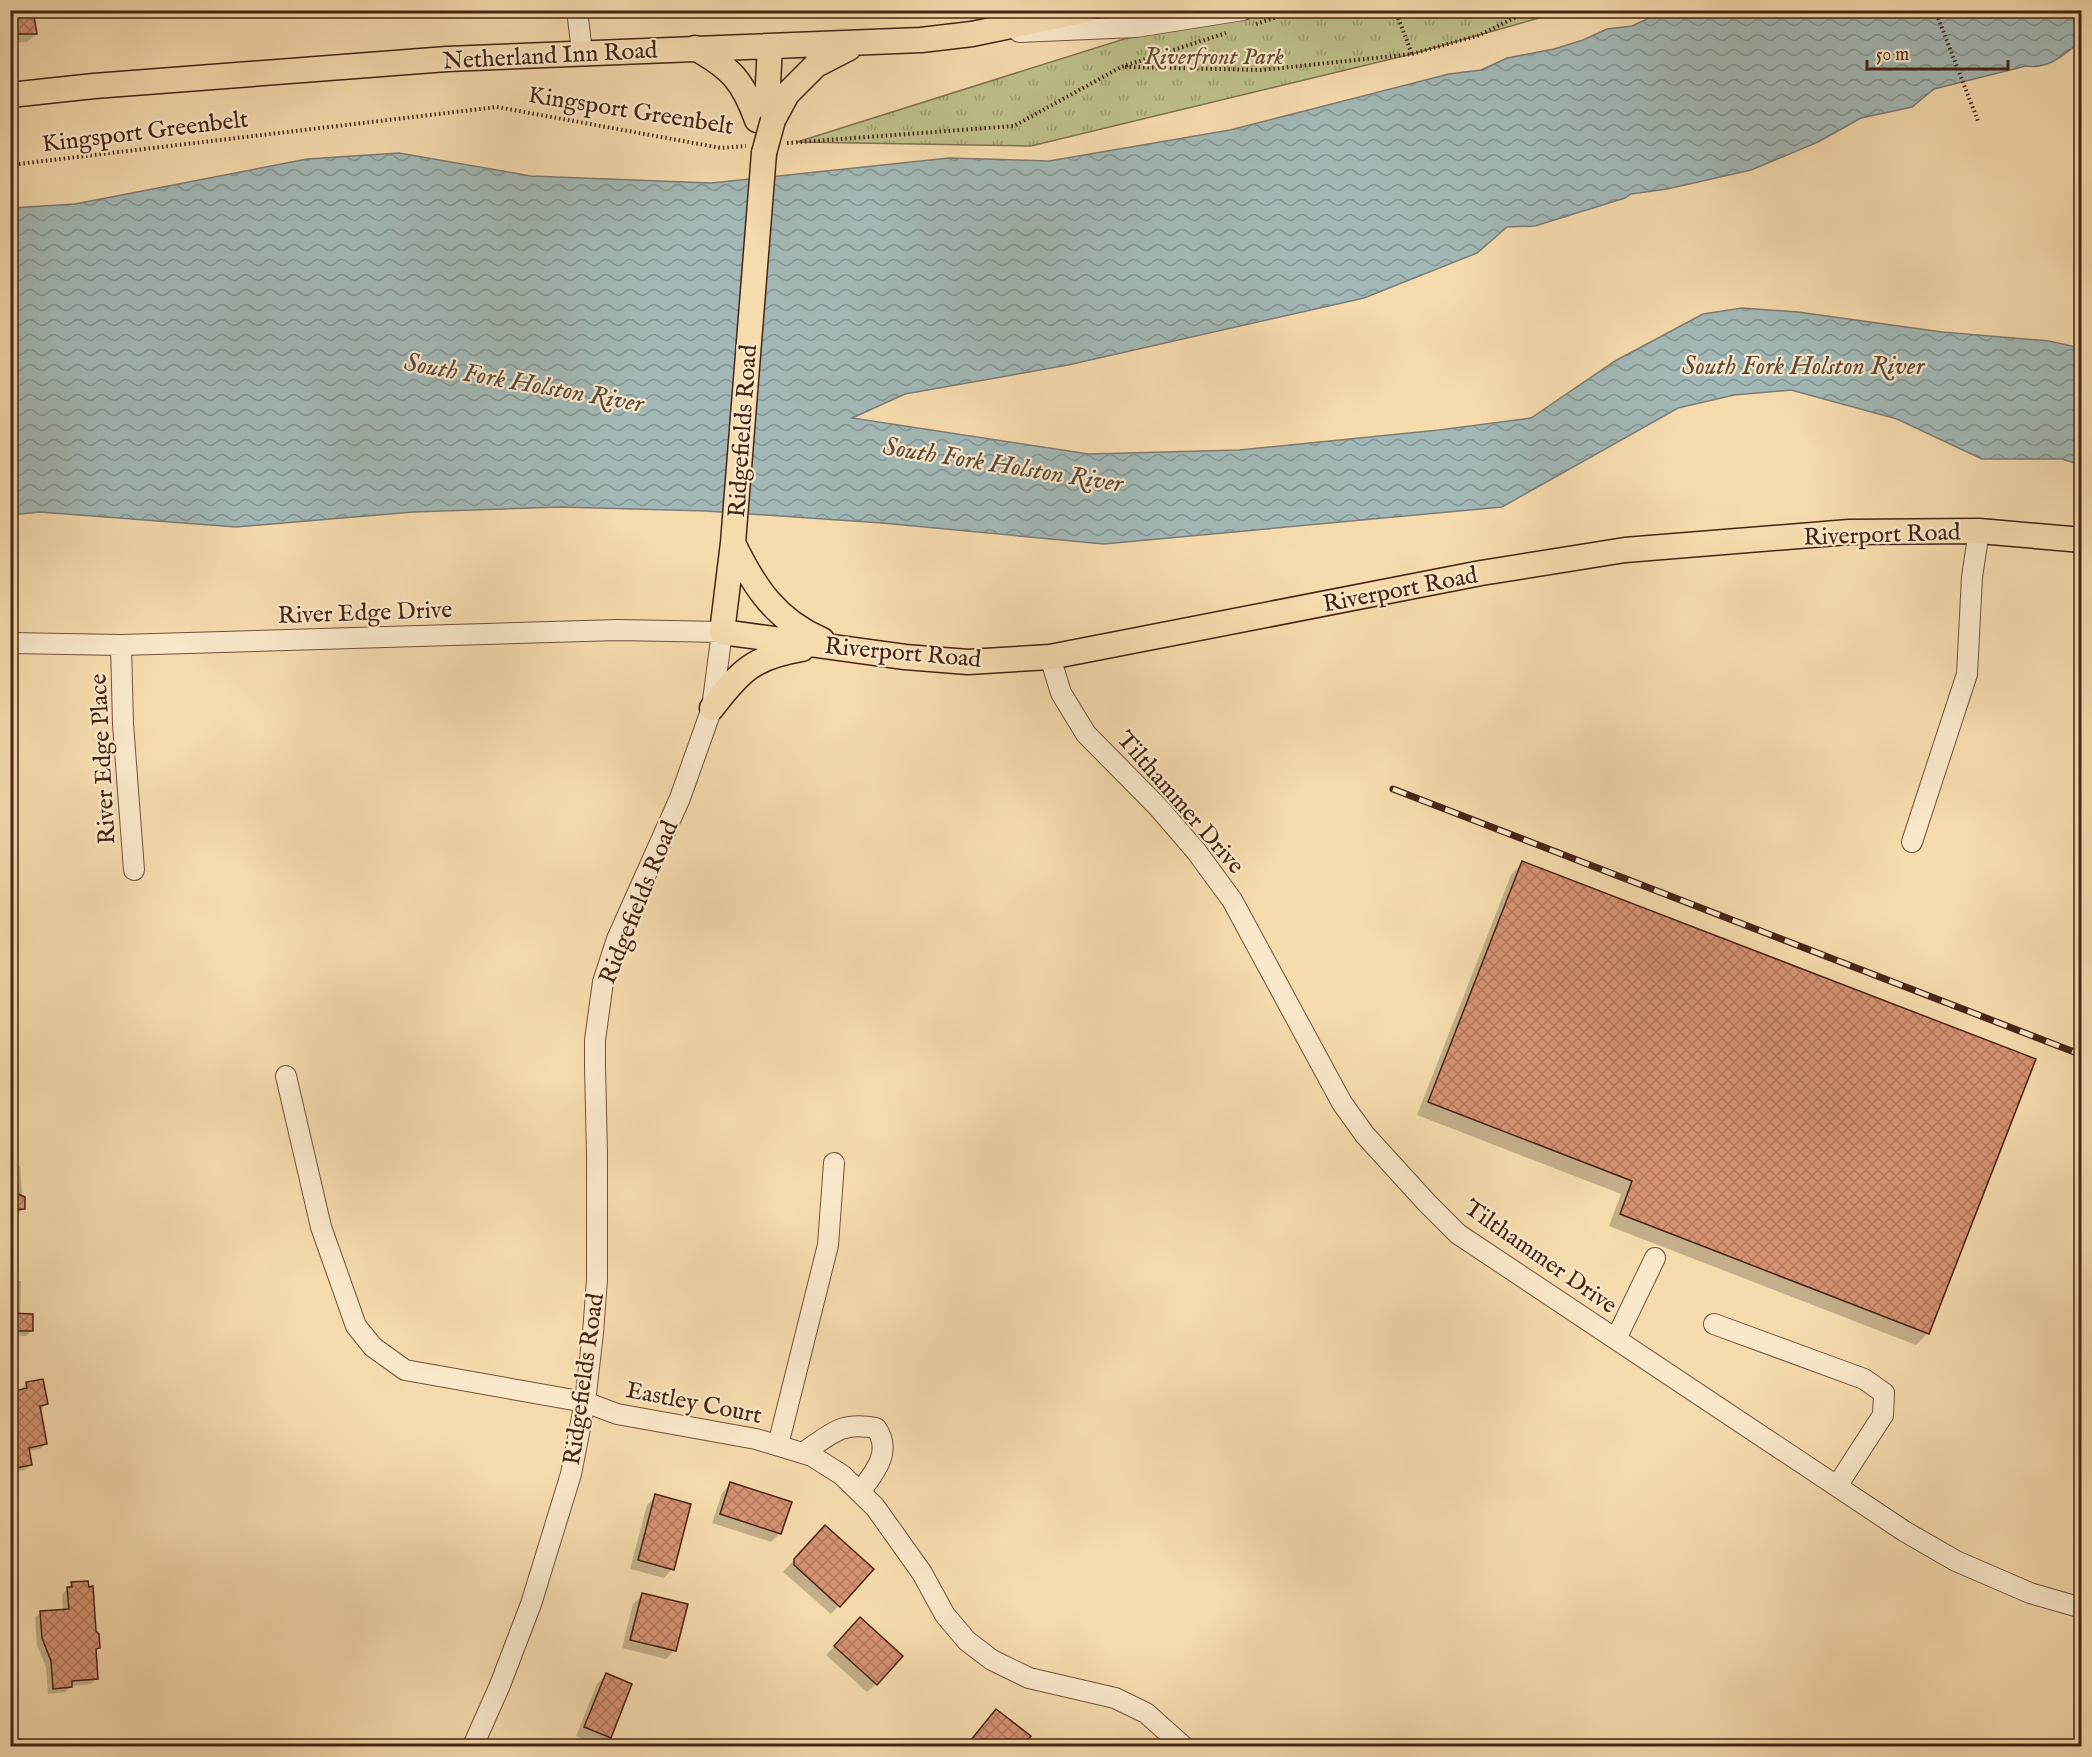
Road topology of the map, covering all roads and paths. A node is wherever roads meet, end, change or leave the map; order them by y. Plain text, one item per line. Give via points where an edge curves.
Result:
1 (577, 10) edge
2 (1087, 10) edge
3 (1298, 10) edge
4 (1395, 10) edge
5 (1530, 10) edge
6 (1935, 10) edge
7 (1248, 18) edge
8 (1231, 32) dead end
9 (972, 34) junction
10 (869, 43) junction
11 (770, 46) junction
12 (695, 48) junction
13 (582, 52) junction
14 (1412, 54) junction
15 (1121, 67) junction
16 (10, 95) edge
17 (765, 121) junction
18 (1978, 121) dead end
19 (768, 147) junction
20 (10, 165) edge
21 (1979, 531) junction
22 (2082, 540) edge
23 (733, 543) junction
24 (722, 632) junction
25 (10, 643) edge
26 (121, 645) junction
27 (840, 648) junction
28 (1050, 657) junction
29 (712, 708) junction
30 (1912, 842) dead end
31 (134, 870) dead end
32 (286, 1076) dead end
33 (834, 1163) dead end
34 (1655, 1258) dead end
35 (1714, 1324) dead end
36 (1616, 1339) junction
37 (585, 1402) junction
38 (778, 1444) junction
39 (803, 1453) junction
40 (1837, 1486) junction
41 (860, 1492) junction
42 (2082, 1608) edge
43 (1175, 1744) edge
44 (473, 1746) edge

1 - 13 street
2 - 9 main road, Netherland Inn Road
3 - 7 path
4 - 14 path
5 - 14 path via 1480,34
6 - 18 path
7 - 9 street
8 - 15 path, Kingsport Greenbelt
9 - 10 main road, Netherland Inn Road
10 - 11 main road, Netherland Inn Road
10 - 17 main road via 842,50 816,64
11 - 12 main road, Netherland Inn Road
11 - 17 main road, Ridgefields Road
12 - 13 main road, Netherland Inn Road
12 - 17 main road via 719,61 740,83
13 - 16 main road, Netherland Inn Road via 447,59
14 - 15 path via 1262,70
15 - 19 path, Kingsport Greenbelt via 1014,126
17 - 19 main road, Ridgefields Road, bridge
19 - 20 path, Kingsport Greenbelt via 721,148 497,106
19 - 23 main road, Ridgefields Road
21 - 22 main road, Riverport Road
21 - 28 main road, Riverport Road via 1849,532 1625,550 1481,573
21 - 30 street via 1972,577 1967,674
23 - 24 main road, Ridgefields Road
23 - 27 main road via 765,599 788,621
24 - 26 street, River Edge Drive via 618,630
24 - 27 main road, Riverport Road
24 - 29 street, Ridgefields Road
25 - 26 street, River Edge Drive
26 - 31 street, River Edge Place
27 - 28 main road, Riverport Road via 968,662
27 - 29 main road via 772,655 735,678
28 - 36 street, Tilthammer Drive via 1061,693 1086,734 1158,807 1232,900 1342,1103 1365,1135 1458,1234
29 - 37 street, Ridgefields Road via 680,798 617,939 603,982 595,1040 597,1280
32 - 37 street, Eastley Court via 321,1227 356,1326 373,1347 405,1370
33 - 38 street via 828,1245
34 - 36 street
35 - 40 street via 1864,1379 1884,1393 1883,1415
36 - 40 street, Tilthammer Drive
37 - 38 street, Eastley Court via 617,1414
37 - 44 street, Ridgefields Road via 571,1474 531,1604
38 - 39 street, Eastley Court
39 - 41 street, Eastley Court via 842,1475
39 - 41 street via 844,1426 876,1428 882,1436 879,1467
40 - 42 street, Tilthammer Drive via 1956,1561 2030,1593
41 - 43 street, Eastley Court via 903,1545 945,1615 967,1641 992,1660 1029,1678 1115,1698 1146,1713

